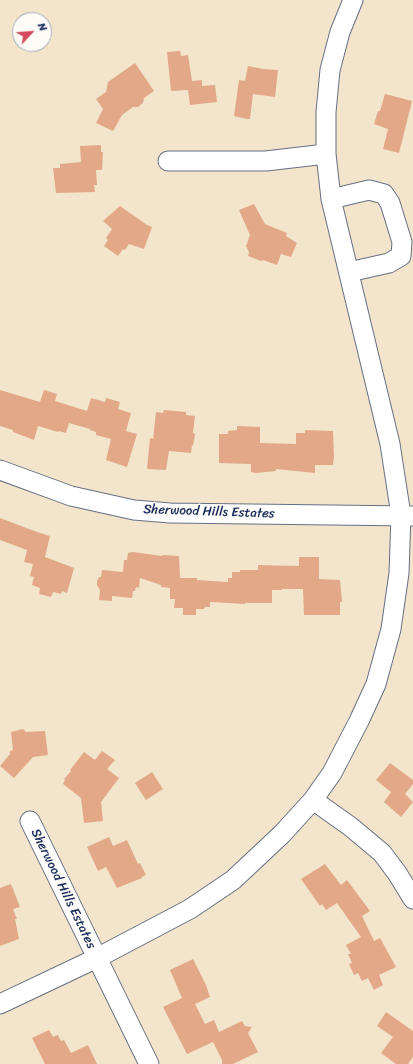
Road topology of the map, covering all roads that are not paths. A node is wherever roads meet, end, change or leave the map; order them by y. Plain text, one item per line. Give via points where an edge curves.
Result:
1 (353, 0) edge
2 (326, 154) junction
3 (168, 161) dead end
4 (331, 199) junction
5 (350, 272) junction
6 (0, 470) edge
7 (407, 515) edge
8 (313, 800) junction
9 (30, 821) dead end
10 (413, 900) edge
11 (97, 958) junction
12 (0, 1004) edge
13 (149, 1064) edge

1 - 2 street, Sherwood Hills Estates via 340,32 330,70
2 - 3 street via 266,161
2 - 4 street, Sherwood Hills Estates
4 - 5 street, Sherwood Hills Estates
4 - 5 street via 369,190 384,194 390,203 402,242 401,256 389,263
5 - 7 street, Sherwood Hills Estates
6 - 7 street, Sherwood Hills Estates via 71,496 134,510 170,513
7 - 8 street, Sherwood Hills Estates via 391,629 376,684 332,773
8 - 10 street via 382,853 397,872
8 - 11 street, Sherwood Hills Estates via 282,834 233,880 190,909
9 - 11 street, Sherwood Hills Estates
11 - 12 street, Sherwood Hills Estates
11 - 13 street, Sherwood Hills Estates

